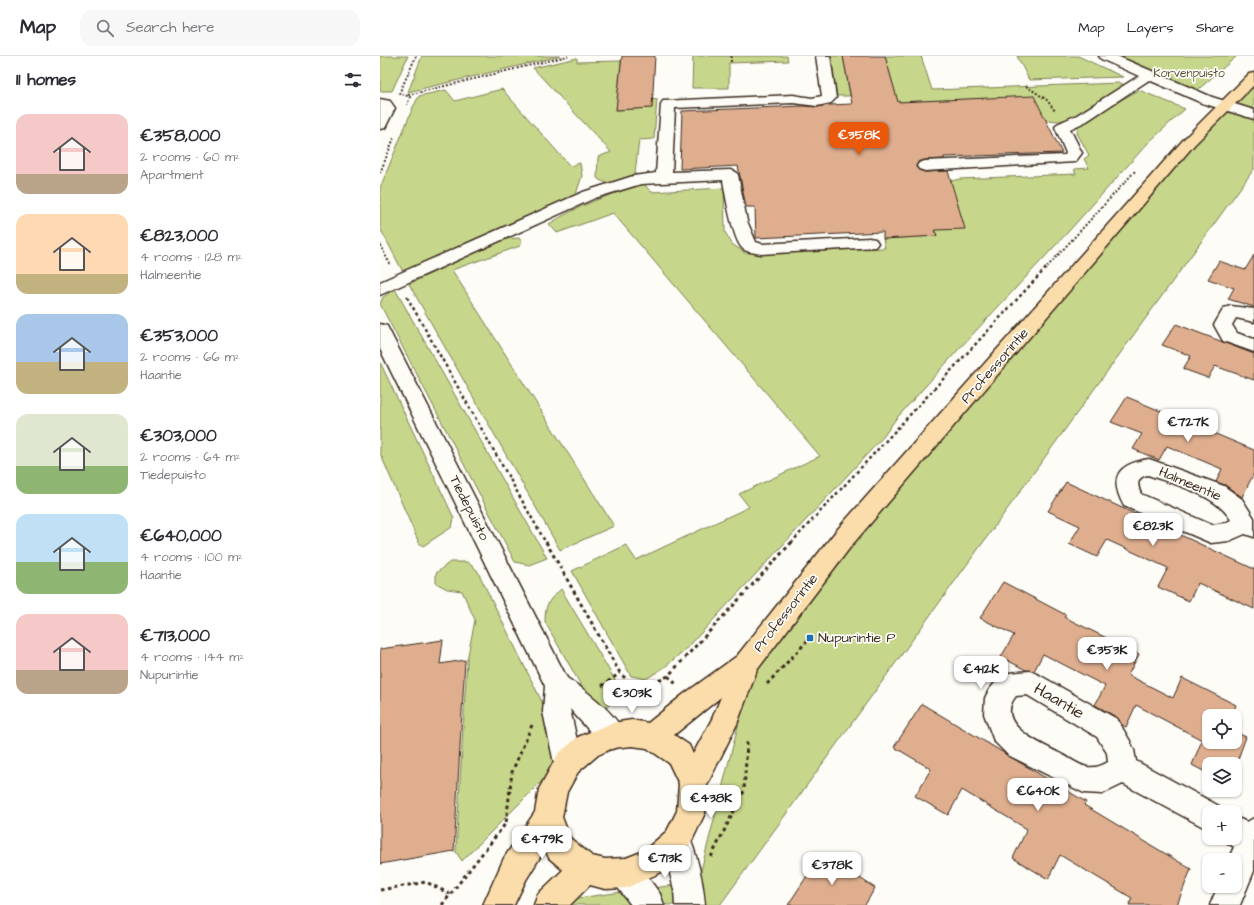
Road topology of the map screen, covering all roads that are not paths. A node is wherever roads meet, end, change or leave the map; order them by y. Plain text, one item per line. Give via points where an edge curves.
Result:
1 (823, 56) edge
2 (1106, 56) edge
3 (1254, 77) edge
4 (1142, 80) dead end
5 (380, 103) edge
6 (1224, 106) junction
7 (1254, 115) edge
8 (380, 125) edge
9 (925, 166) dead end
10 (664, 177) junction
11 (869, 243) dead end
12 (380, 289) edge
13 (1254, 316) edge
14 (380, 330) edge
15 (1254, 346) edge
16 (1250, 526) edge
17 (746, 664) junction
18 (558, 686) junction
19 (612, 736) junction
20 (652, 736) junction
21 (568, 763) junction
22 (1123, 768) junction
23 (693, 783) junction
24 (1202, 812) edge
25 (548, 816) junction
26 (1249, 836) edge
27 (677, 842) junction
28 (1242, 858) edge
29 (585, 869) junction
30 (626, 873) junction
31 (1230, 893) edge
32 (498, 905) edge
33 (549, 905) edge
34 (649, 905) edge
35 (690, 905) edge
36 (1225, 905) edge

1 - 10 street via 829,98 826,101 802,102 793,99 668,104
2 - 6 street
3 - 6 main road, Professorintie
4 - 9 street via 1082,118 1062,127 1074,153 1070,159
5 - 8 street via 388,108
6 - 7 street
6 - 17 main road, Professorintie via 1189,142 844,538
10 - 11 street via 730,175 739,221 749,245 761,249
10 - 12 street via 639,179 589,195
13 - 15 street via 1231,312 1222,325 1230,337
14 - 18 street, Tiedepuisto
16 - 16 street, Halmeentie via 1234,505 1216,492 1149,467 1136,469 1128,477 1127,487 1132,500 1212,534
17 - 20 main road, Professorintie via 693,702
17 - 23 main road, Professorintie via 724,724
18 - 19 street, Tiedepuisto via 581,702
18 - 21 street via 556,712
19 - 20 main road
19 - 21 main road via 588,746
20 - 23 main road via 679,754
21 - 25 main road via 553,789
22 - 22 street, Haantie via 1120,750 1107,728 1030,683 1009,685 998,698 997,714 1004,732 1018,746 1084,780 1102,781
22 - 24 street
23 - 27 main road via 691,813
25 - 29 main road via 559,848
25 - 32 main road via 515,869
26 - 28 street
27 - 30 main road via 654,861
27 - 35 street via 689,890
29 - 30 main road via 605,874
29 - 33 main road
30 - 34 street
31 - 36 street

